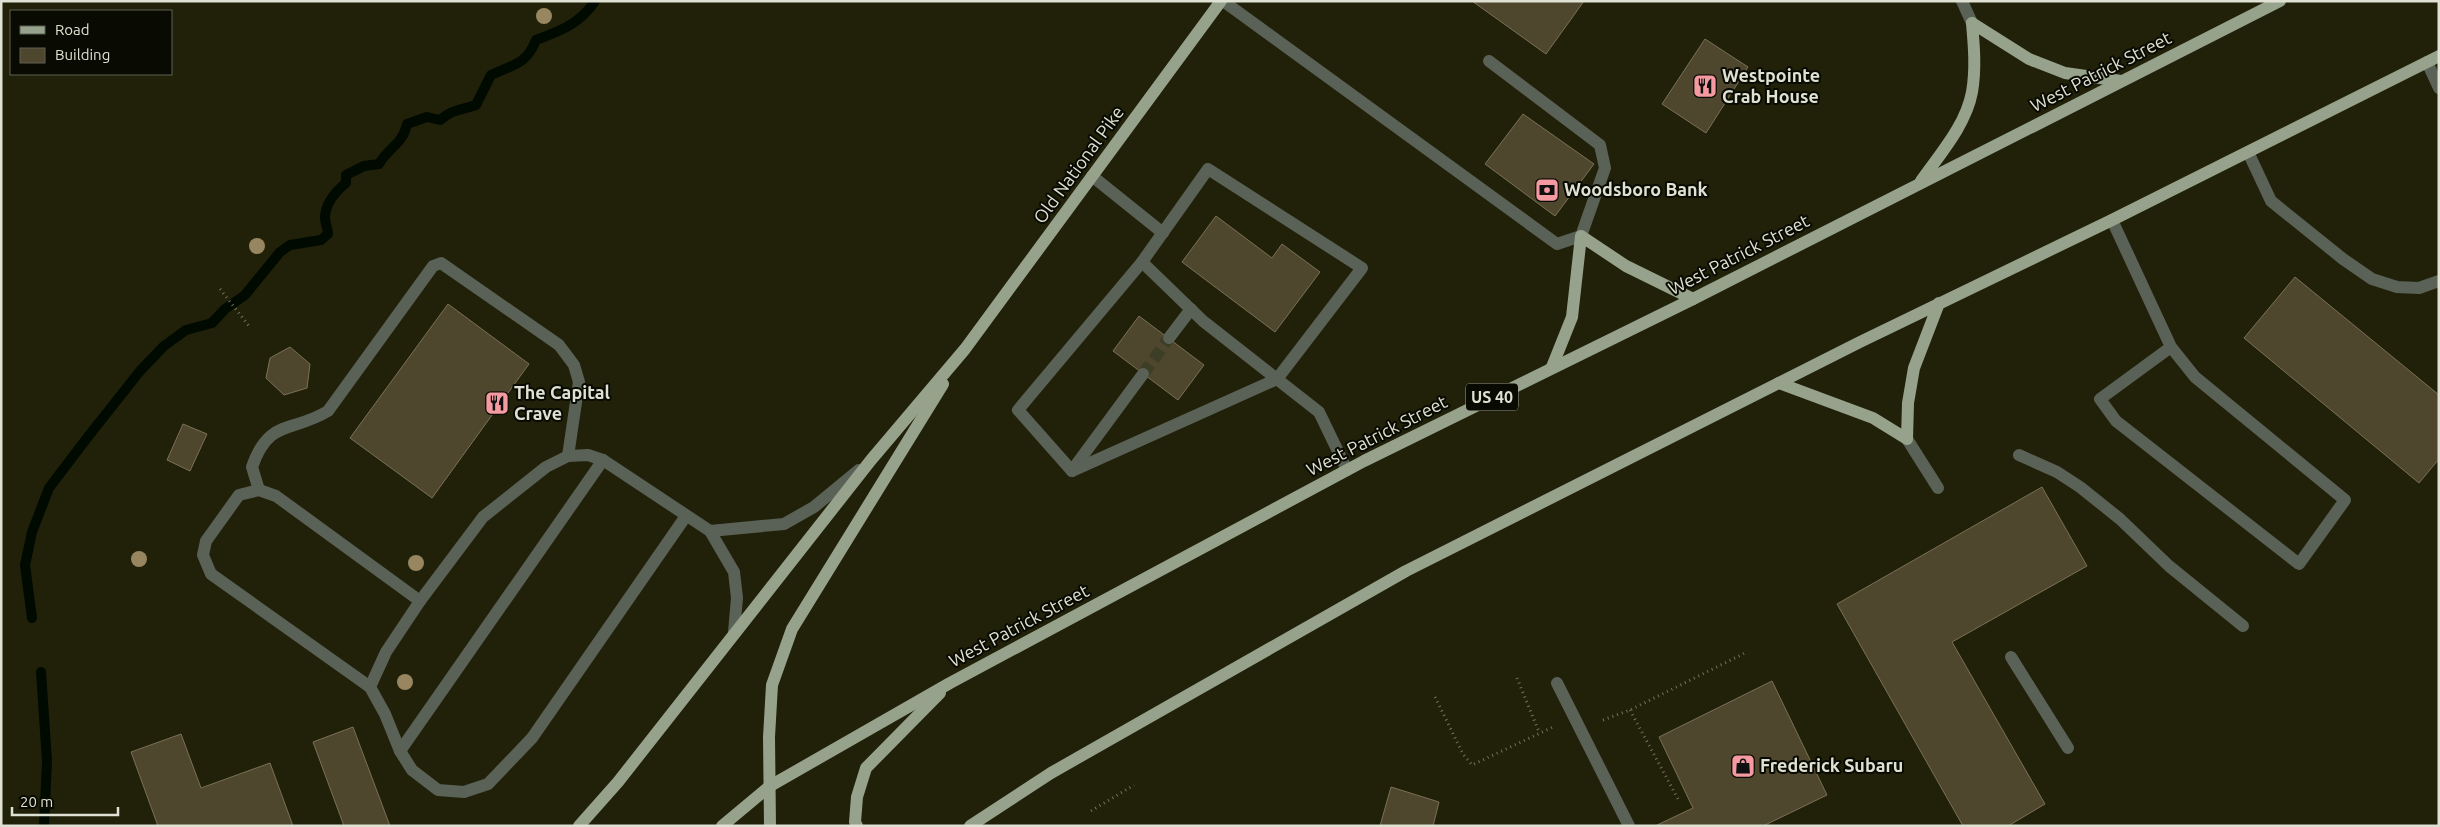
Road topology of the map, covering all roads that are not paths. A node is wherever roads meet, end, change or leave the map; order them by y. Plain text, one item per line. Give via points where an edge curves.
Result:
1 (1222, 1) edge
2 (1962, 1) edge
3 (2276, 3) edge
4 (1972, 23) junction
5 (2439, 56) edge
6 (1489, 61) dead end
7 (2427, 62) junction
8 (2121, 81) junction
9 (2439, 88) edge
10 (2248, 152) junction
11 (1092, 176) junction
12 (1920, 183) junction
13 (2112, 220) junction
14 (1163, 233) junction
15 (1580, 236) junction
16 (1142, 262) junction
17 (2439, 281) edge
18 (1693, 299) junction
19 (1939, 303) junction
20 (1191, 309) junction
21 (1169, 338) tunnel mouth
22 (2172, 347) junction
23 (965, 349) junction
24 (1552, 368) junction
25 (1143, 374) tunnel mouth
26 (1277, 379) junction
27 (1779, 383) junction
28 (1907, 439) junction
29 (2019, 455) dead end
30 (568, 456) junction
31 (603, 460) junction
32 (871, 460) junction
33 (1347, 470) junction
34 (1072, 471) junction
35 (1938, 488) dead end
36 (259, 490) junction
37 (686, 516) junction
38 (710, 531) junction
39 (420, 601) junction
40 (2243, 626) dead end
41 (734, 632) junction
42 (2011, 657) dead end
43 (950, 682) junction
44 (1557, 683) dead end
45 (370, 687) junction
46 (2068, 748) dead end
47 (400, 751) junction
48 (770, 786) junction
49 (579, 826) edge
50 (722, 826) edge
51 (770, 826) edge
52 (857, 826) edge
53 (970, 826) edge
54 (1628, 826) edge

1 - 11 main road, Old National Pike
1 - 15 lane via 1557,244
2 - 4 lane
3 - 8 main road, West Patrick Street / US 40
4 - 8 main road via 2029,59 2065,73
4 - 12 main road via 1975,55 1972,93 1959,126
5 - 7 main road
6 - 15 lane via 1600,145 1605,168
7 - 9 lane
7 - 10 main road
8 - 12 main road, West Patrick Street / US 40
10 - 13 main road
10 - 17 lane via 2271,201 2365,274 2397,287 2419,288
11 - 14 lane
11 - 23 main road, Old National Pike
12 - 18 main road, West Patrick Street / US 40
13 - 19 main road
13 - 22 lane
14 - 16 lane
14 - 26 lane via 1208,169 1362,268
15 - 18 main road via 1626,266
15 - 24 main road via 1572,317
16 - 20 lane
16 - 34 lane via 1018,410
18 - 24 main road, West Patrick Street / US 40
19 - 27 main road
19 - 28 main road via 1914,368 1908,403
20 - 21 lane
20 - 26 lane
22 - 22 lane via 2195,377 2346,500 2299,564 2116,421 2100,400
23 - 32 main road
23 - 48 main road via 792,629 772,685
24 - 33 main road, West Patrick Street / US 40
25 - 34 lane
26 - 33 lane via 1319,412
26 - 34 lane
27 - 28 main road via 1873,418
27 - 53 main road via 1406,571 1051,773
28 - 35 lane
29 - 40 lane via 2057,472 2080,487
30 - 31 lane via 588,455
30 - 36 lane via 579,382 574,365 559,345 441,262 433,266 328,411 317,418 278,429 265,441 252,468
30 - 39 lane via 546,467 483,517
31 - 37 lane
31 - 47 lane
32 - 38 lane via 814,507 784,524
32 - 41 main road
33 - 43 main road, West Patrick Street / US 40
36 - 39 lane via 276,496
36 - 45 lane via 238,495 206,541 203,555 211,574
37 - 38 lane
37 - 47 lane via 532,738 488,784 464,792 438,790 412,770
38 - 41 lane via 734,572 738,598
39 - 45 lane via 386,652
41 - 49 main road via 618,782
42 - 46 lane
43 - 48 main road, West Patrick Street / US 40
43 - 52 main road via 866,768 857,797
44 - 54 lane
45 - 47 lane
48 - 50 main road, West Patrick Street / US 40
48 - 51 main road

